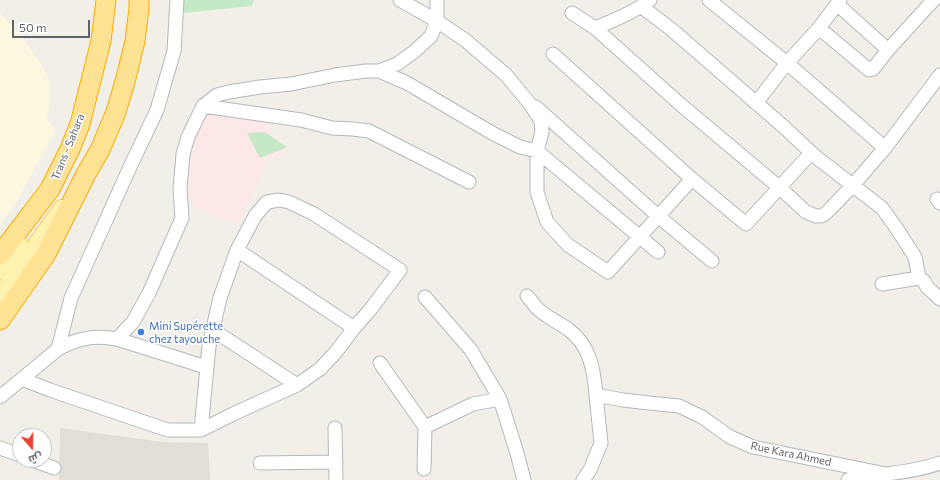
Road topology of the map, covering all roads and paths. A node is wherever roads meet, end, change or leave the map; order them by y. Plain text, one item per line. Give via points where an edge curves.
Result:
1 (106, 0) edge
2 (139, 0) edge
3 (176, 0) edge
4 (400, 0) edge
5 (437, 0) edge
6 (709, 0) edge
7 (838, 2) edge
8 (928, 2) edge
9 (646, 3) edge
10 (572, 13) dead end
11 (437, 21) junction
12 (595, 28) junction
13 (819, 28) junction
14 (888, 50) junction
15 (553, 54) dead end
16 (787, 63) junction
17 (379, 71) junction
18 (940, 75) edge
19 (522, 94) junction
20 (756, 103) junction
21 (204, 106) junction
22 (885, 148) junction
23 (537, 151) junction
24 (811, 153) junction
25 (86, 174) junction
26 (692, 178) junction
27 (469, 182) dead end
28 (853, 185) junction
29 (780, 188) junction
30 (50, 189) junction
31 (658, 216) junction
32 (640, 237) junction
33 (237, 250) junction
34 (658, 252) dead end
35 (0, 255) edge
36 (712, 261) dead end
37 (0, 271) edge
38 (920, 278) junction
39 (882, 284) dead end
40 (0, 295) edge
41 (528, 296) dead end
42 (425, 297) dead end
43 (940, 299) edge
44 (0, 320) edge
45 (354, 328) junction
46 (213, 330) junction
47 (117, 339) junction
48 (58, 350) junction
49 (380, 363) dead end
50 (206, 367) junction
51 (22, 379) junction
52 (297, 385) junction
53 (596, 395) junction
54 (0, 397) edge
55 (500, 399) junction
56 (425, 427) junction
57 (335, 428) dead end
58 (201, 430) junction
59 (0, 448) edge
60 (12, 452) edge
61 (336, 462) junction
62 (260, 463) dead end
63 (940, 463) edge
64 (424, 469) dead end
65 (886, 474) junction
66 (336, 480) edge
67 (524, 480) edge
68 (583, 480) edge
69 (848, 480) edge

1 - 30 highway, Trans - Sahara via 101,41 80,124
2 - 25 highway, Trans - Sahara via 135,40 118,106 100,150
3 - 48 street via 174,51 157,110 71,298
4 - 11 street
5 - 11 street
6 - 16 street
7 - 13 street
7 - 14 street
8 - 14 street
9 - 12 street
9 - 20 street via 671,29
10 - 12 street
11 - 17 street via 431,36 414,52 397,64
11 - 19 street via 465,40 506,75
12 - 29 street
13 - 14 street via 869,70 873,69
13 - 16 street
15 - 26 street
16 - 20 street
16 - 22 street
17 - 21 street via 335,75 230,92 217,95
17 - 23 street via 407,83 492,133 520,147
18 - 22 street
19 - 23 street via 541,121 542,132
19 - 31 street
20 - 24 street
21 - 27 street via 301,120 332,128 369,131
21 - 47 street via 188,137 183,154 180,189 182,218 149,293 132,322
22 - 28 street
23 - 32 street
23 - 32 street via 537,192 547,222 568,246 608,272
24 - 28 street
24 - 29 street
25 - 40 main road, Trans - Sahara
25 - 44 highway, Trans - Sahara via 46,254
26 - 29 street via 746,224
26 - 31 street
28 - 29 street via 821,216 806,212
28 - 38 street via 882,208 915,257
30 - 35 highway, Trans - Sahara
30 - 37 main road via 27,234
31 - 32 street
31 - 36 street
32 - 34 street
33 - 45 street
33 - 45 street via 254,216 267,202 279,200 314,214 400,270
33 - 46 street via 220,298
38 - 39 street
38 - 43 street
41 - 53 street via 538,309 580,340 588,352 595,378
42 - 55 street via 471,350
45 - 52 street via 320,369
46 - 50 street
46 - 52 street
47 - 48 street via 80,339
47 - 50 street
48 - 51 street
49 - 56 street
50 - 58 street
51 - 54 street
51 - 58 street via 168,430
52 - 58 street
53 - 65 street, Rue Kara Ahmed via 679,406 730,437 753,447
53 - 68 street via 601,443
55 - 56 street via 473,404
55 - 67 street
56 - 64 street
57 - 61 street
59 - 60 street
61 - 62 street
61 - 66 street
63 - 65 street, Rue Kara Ahmed
65 - 69 street

